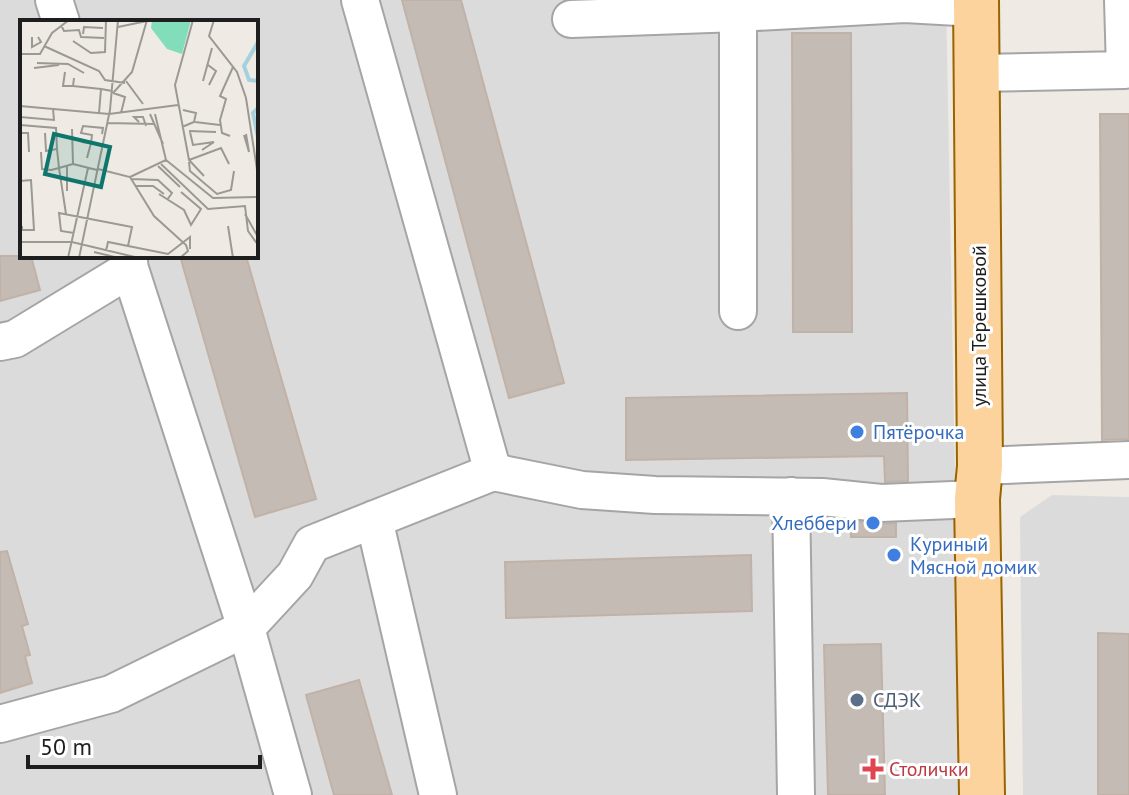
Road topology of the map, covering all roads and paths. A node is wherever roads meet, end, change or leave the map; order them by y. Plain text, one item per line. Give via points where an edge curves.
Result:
1 (54, 0) edge
2 (360, 0) edge
3 (1123, 0) edge
4 (905, 2) edge
5 (976, 4) edge
6 (738, 6) edge
7 (571, 19) dead end
8 (60, 20) edge
9 (977, 73) junction
10 (129, 262) edge
11 (738, 311) dead end
12 (0, 342) edge
13 (1129, 460) edge
14 (493, 472) junction
15 (978, 483) junction
16 (791, 496) junction
17 (374, 519) junction
18 (246, 628) junction
19 (0, 724) edge
20 (293, 795) edge
21 (438, 795) edge
22 (796, 795) edge
23 (982, 795) edge

1 - 8 street
2 - 14 street
3 - 9 street via 1125,70
4 - 5 street
4 - 6 street
5 - 9 main road, улица Терешковой
6 - 7 street
6 - 11 street
9 - 15 main road, улица Терешковой
10 - 12 street via 15,339
10 - 18 street
13 - 15 street
14 - 16 street via 582,490
14 - 17 street
15 - 16 street via 881,503
15 - 23 main road, улица Терешковой
16 - 22 street
17 - 18 street via 312,544 295,575
17 - 21 street
18 - 19 street via 111,694
18 - 20 street

